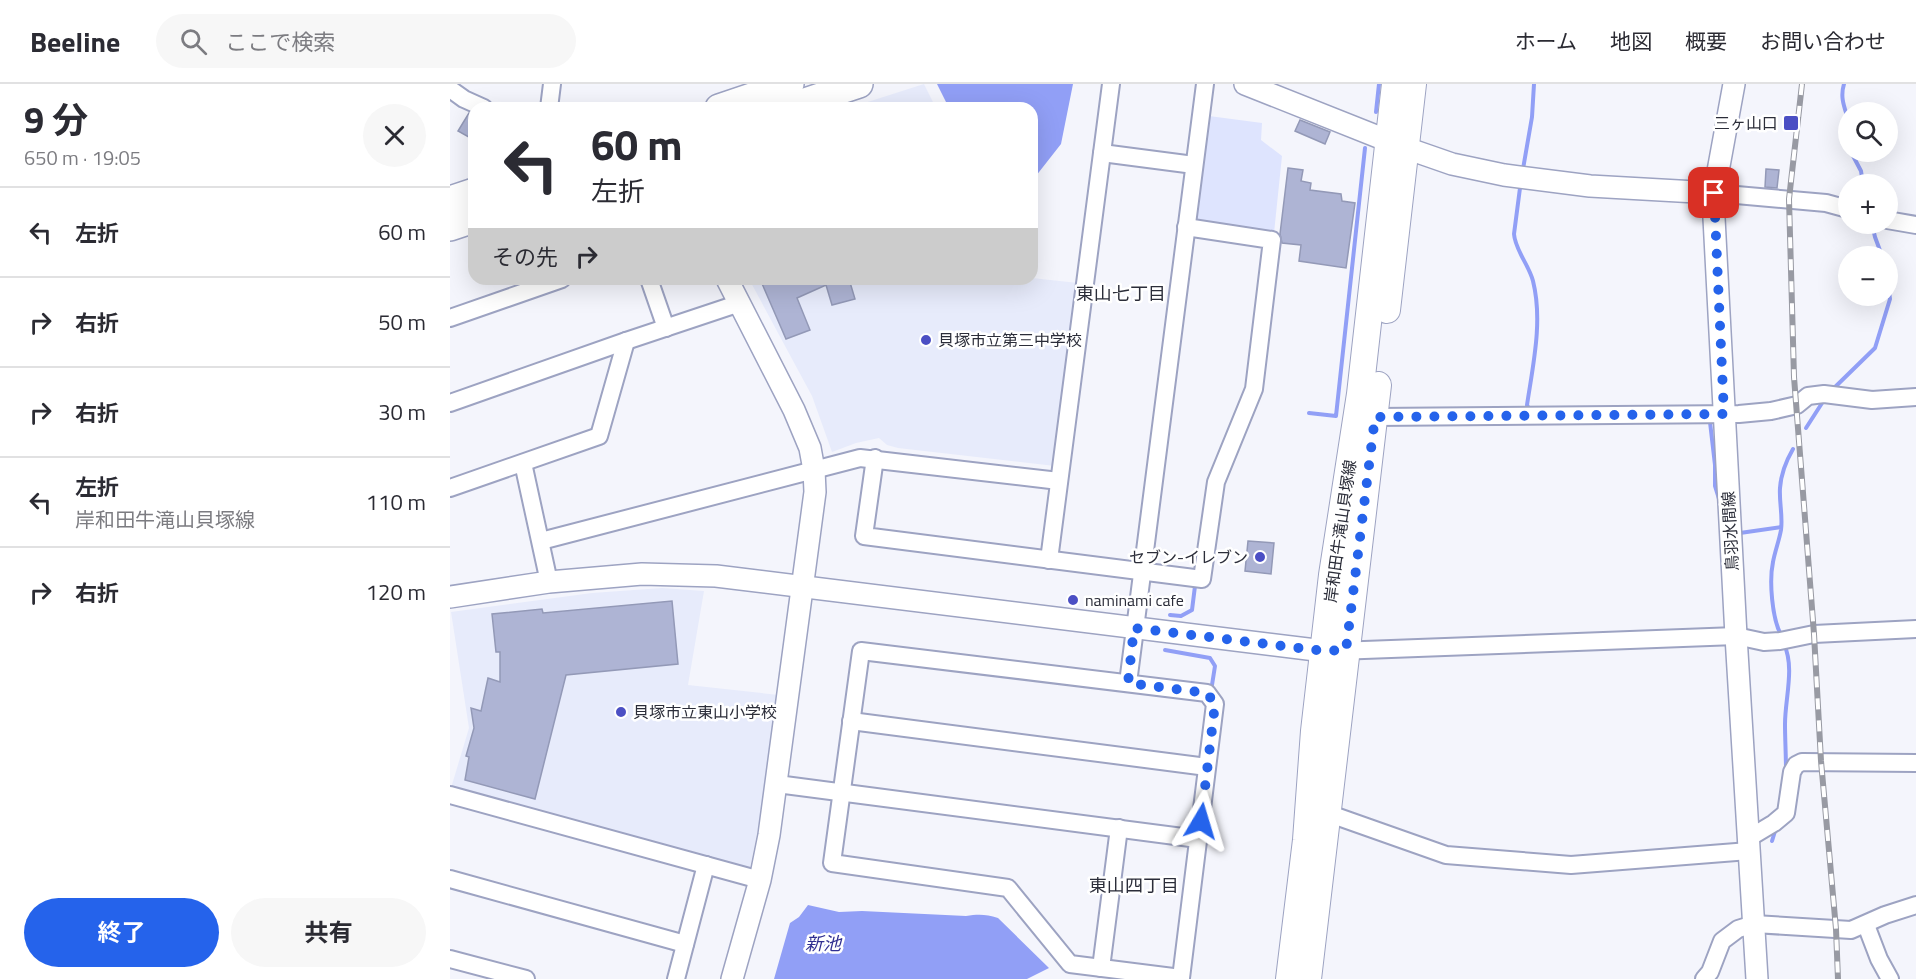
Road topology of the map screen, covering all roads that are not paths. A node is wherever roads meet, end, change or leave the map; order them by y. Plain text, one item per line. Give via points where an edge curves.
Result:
1 (552, 84) edge
2 (790, 84) edge
3 (859, 84) edge
4 (1111, 84) edge
5 (1205, 84) edge
6 (1245, 84) edge
7 (1395, 84) edge
8 (1413, 84) edge
9 (1734, 84) edge
10 (450, 89) edge
11 (471, 102) edge
12 (550, 102) edge
13 (737, 102) edge
14 (805, 102) edge
15 (1397, 145) junction
16 (1102, 153) junction
17 (1194, 165) junction
18 (1714, 193) junction
19 (468, 194) edge
20 (450, 200) edge
21 (1838, 206) edge
22 (468, 221) edge
23 (1898, 221) edge
24 (1916, 225) edge
25 (450, 227) edge
26 (1186, 227) junction
27 (545, 285) edge
28 (651, 285) edge
29 (730, 285) edge
30 (740, 303) junction
31 (450, 318) edge
32 (666, 328) junction
33 (626, 341) junction
34 (1916, 397) edge
35 (450, 403) edge
36 (1724, 414) junction
37 (1375, 417) junction
38 (875, 458) junction
39 (523, 464) junction
40 (814, 470) junction
41 (1059, 481) junction
42 (450, 488) edge
43 (541, 541) junction
44 (1049, 560) junction
45 (1142, 572) junction
46 (549, 582) junction
47 (802, 586) junction
48 (450, 597) edge
49 (1134, 628) junction
50 (1916, 629) edge
51 (1736, 636) junction
52 (1335, 651) junction
53 (1128, 683) junction
54 (851, 721) junction
55 (1916, 763) edge
56 (1207, 767) junction
57 (777, 784) junction
58 (842, 792) junction
59 (450, 795) edge
60 (1327, 813) junction
61 (1119, 828) junction
62 (1198, 839) junction
63 (1749, 844) junction
64 (706, 865) junction
65 (450, 879) edge
66 (760, 880) junction
67 (1916, 905) edge
68 (1754, 924) junction
69 (1866, 925) junction
70 (686, 944) junction
71 (450, 960) edge
72 (1101, 968) junction
73 (526, 979) edge
74 (676, 979) edge
75 (732, 979) edge
76 (1289, 979) edge
77 (1308, 979) edge
78 (1704, 979) edge
79 (1758, 979) edge
80 (1890, 979) edge

1 - 12 street
2 - 13 highway
3 - 14 highway
4 - 16 street
5 - 17 street
6 - 15 street
7 - 15 main road, 岸和田牛滝山貝塚線
8 - 15 main road, 岸和田牛滝山貝塚線
9 - 18 street, 鳥羽水間線
10 - 11 street
15 - 18 street via 1452,164 1504,175 1590,186
15 - 37 main road, 岸和田牛滝山貝塚線
15 - 52 main road, 岸和田牛滝山貝塚線 via 1332,575
16 - 17 street
16 - 41 street
17 - 26 street
18 - 21 street
18 - 36 street, 鳥羽水間線
19 - 20 highway
22 - 25 highway
23 - 24 street
26 - 45 street
26 - 45 street via 1272,240 1254,389 1216,482 1202,579
27 - 31 street
28 - 32 street
29 - 30 street
30 - 32 street
30 - 40 street via 794,410 810,448
32 - 33 street
33 - 35 street
33 - 39 street via 599,436
34 - 36 street via 1872,400 1824,394 1771,411
36 - 37 street
36 - 51 street, 鳥羽水間線
37 - 52 main road, 岸和田牛滝山貝塚線
38 - 40 street
38 - 41 street
38 - 44 street via 864,536
39 - 42 street
39 - 43 street
40 - 43 street
40 - 47 street via 815,492
41 - 44 street
43 - 46 street
44 - 45 street
45 - 49 street
46 - 47 street via 642,574 716,576
46 - 48 street
47 - 49 street
47 - 57 street
49 - 52 street
49 - 53 street
50 - 51 street via 1814,634 1764,642
51 - 52 street
51 - 63 street, 鳥羽水間線
52 - 60 main road, 岸和田牛滝山貝塚線
52 - 76 main road, 岸和田牛滝山貝塚線 via 1314,731
53 - 54 street via 861,651
53 - 56 street via 1207,693 1215,704
54 - 56 street
54 - 58 street
55 - 63 street via 1802,762 1792,772 1786,813
56 - 62 street
57 - 58 street
57 - 66 street
58 - 61 street
58 - 72 street via 832,864 1008,888 1070,964
59 - 64 street
60 - 63 street via 1446,855 1571,866
60 - 77 main road, 岸和田牛滝山貝塚線
61 - 62 street
61 - 72 street
62 - 72 street via 1181,978
63 - 68 street, 鳥羽水間線
64 - 66 street
64 - 70 street
65 - 70 street
66 - 75 street
67 - 69 street
68 - 69 street via 1851,930
68 - 78 street via 1738,929 1722,942
68 - 79 street, 鳥羽水間線
69 - 80 street
70 - 74 street
71 - 73 street

